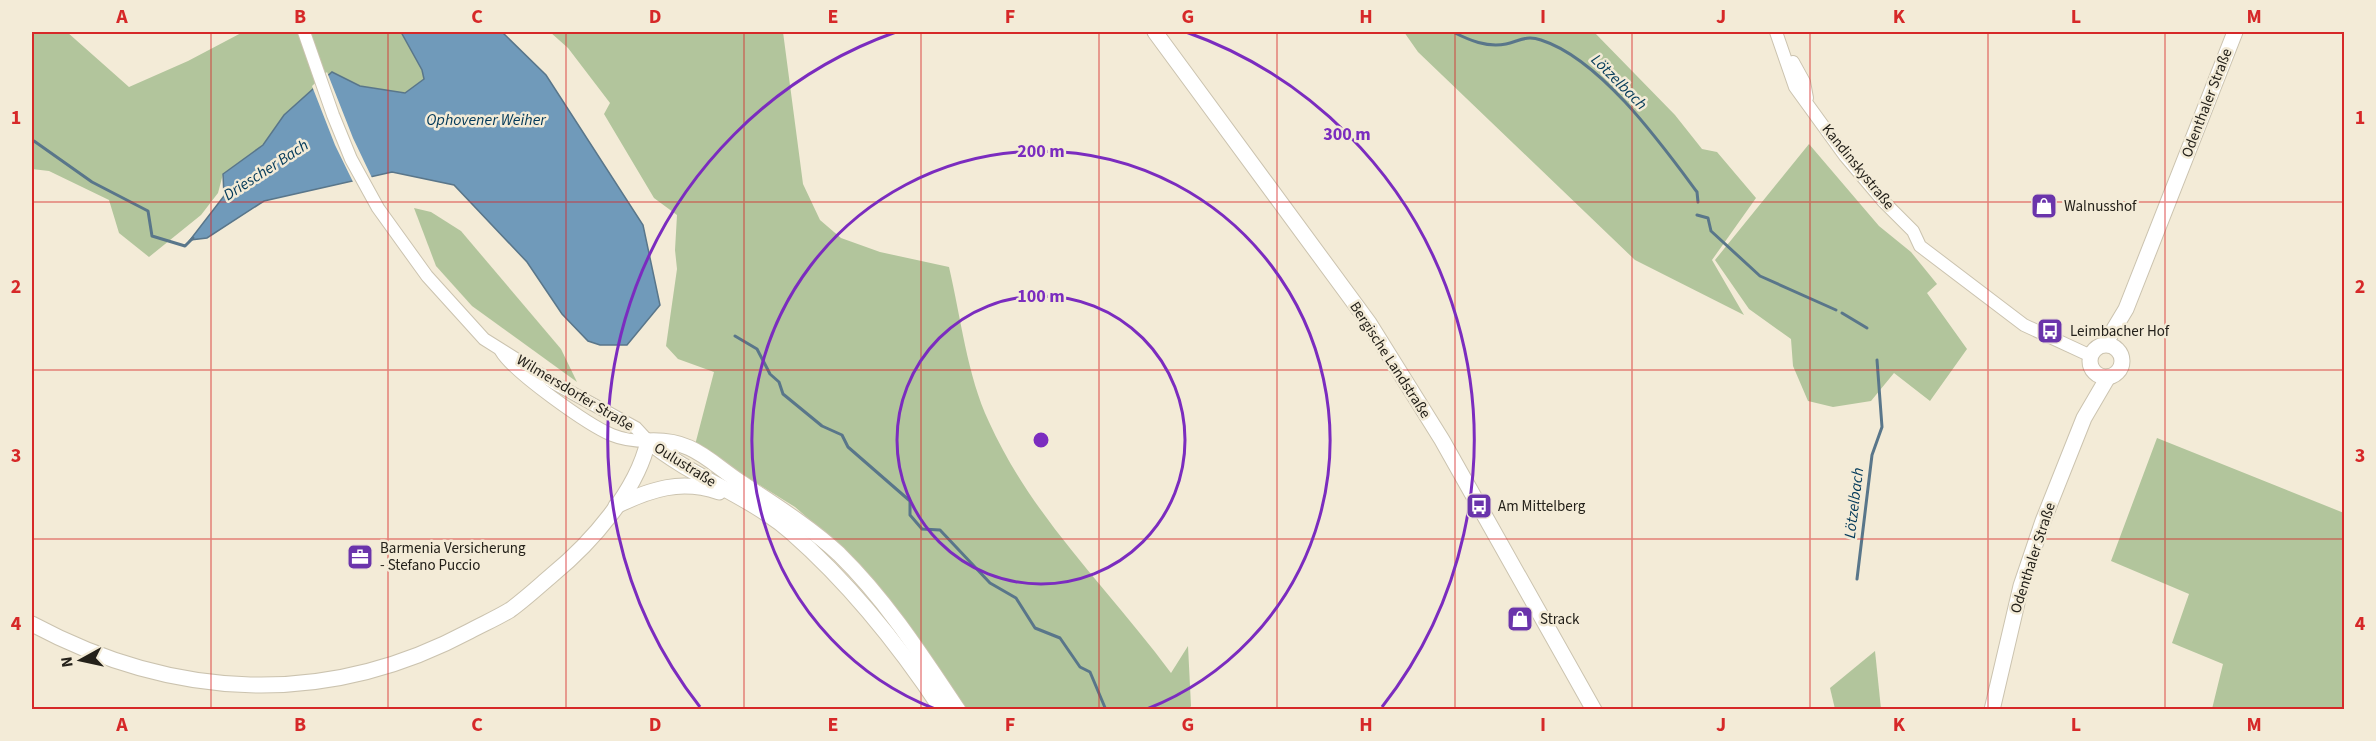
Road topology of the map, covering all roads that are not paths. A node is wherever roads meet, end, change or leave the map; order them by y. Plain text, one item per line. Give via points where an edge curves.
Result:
1 (304, 32) edge
2 (1155, 32) edge
3 (1776, 32) edge
4 (2235, 32) edge
5 (2112, 348) junction
6 (2092, 363) junction
7 (2108, 376) junction
8 (2087, 410) junction
9 (648, 441) junction
10 (616, 506) junction
11 (804, 546) junction
12 (32, 624) edge
13 (942, 710) edge
14 (958, 710) edge
15 (1594, 710) edge
16 (1992, 710) edge

1 - 9 street, Wilmersdorfer Straße via 343,142 378,208 426,276 461,316 500,350 636,428
2 - 15 main road, Bergische Landstraße via 1369,323 1442,440
3 - 6 street, Kandinskystraße via 1804,82 1807,100 1845,156 1883,201 1948,259 1955,272 2024,325
4 - 5 main road, Odenthaler Straße
5 - 6 main road via 2094,350
5 - 7 main road, Odenthaler Straße via 2121,367
6 - 7 main road
6 - 8 main road, Odenthaler Straße
7 - 8 main road, Odenthaler Straße
8 - 16 main road, Odenthaler Straße via 2027,568
9 - 10 main road via 642,466
9 - 11 main road, Oulustraße via 755,507
9 - 14 main road, Oulustraße via 668,440 687,445 715,461 838,554 878,596
10 - 11 main road via 664,486 708,488 733,499
10 - 12 main road via 569,561 509,610 437,649 340,678 277,685 219,685 137,669
11 - 13 main road, Oulustraße via 862,603

